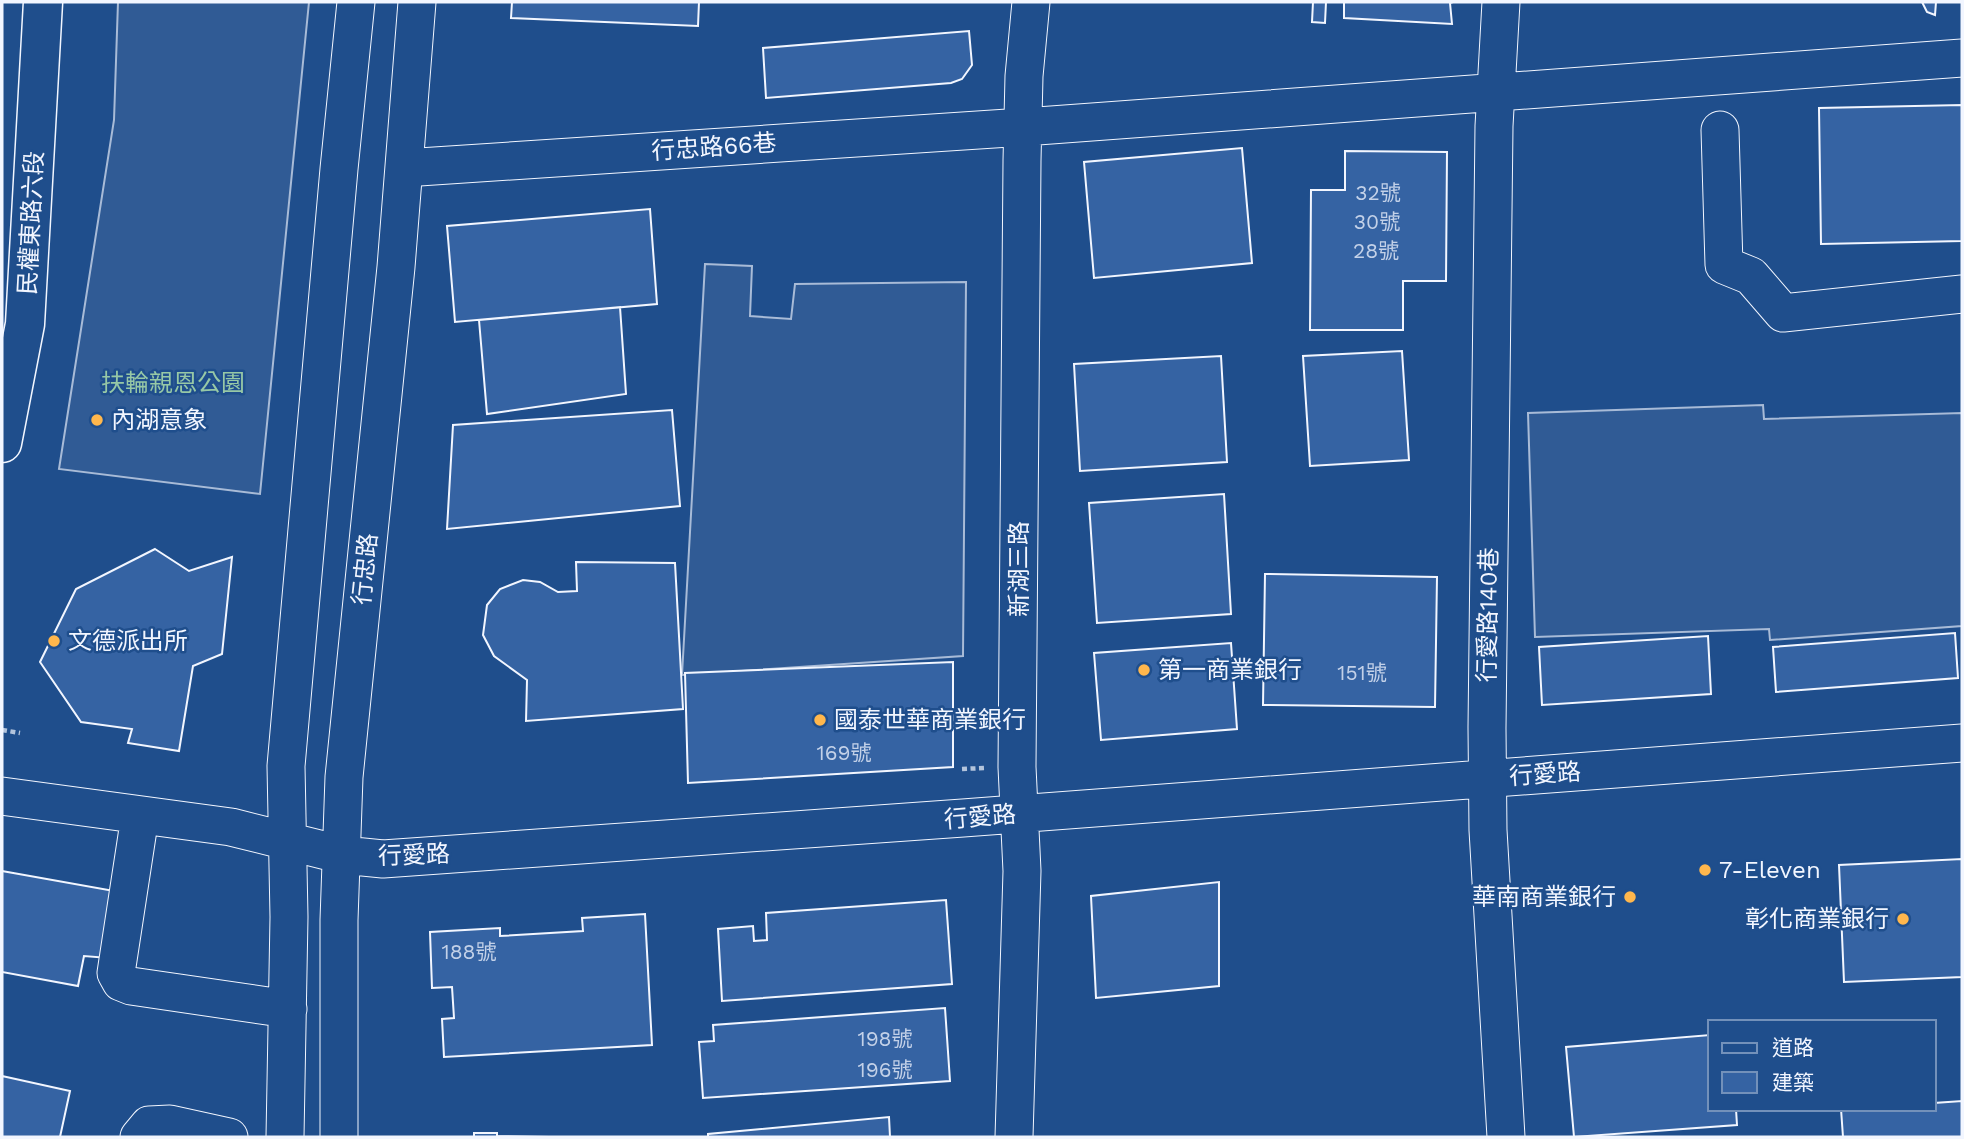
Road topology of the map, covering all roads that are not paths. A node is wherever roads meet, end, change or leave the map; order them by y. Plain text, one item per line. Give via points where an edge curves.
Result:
1 (43, 2) edge
2 (356, 2) edge
3 (417, 2) edge
4 (1031, 2) edge
5 (1501, 2) edge
6 (1962, 58) edge
7 (1496, 92) junction
8 (1024, 127) junction
9 (1720, 130) dead end
10 (404, 168) junction
11 (1962, 294) edge
12 (2, 443) edge
13 (1962, 743) edge
14 (1487, 778) junction
15 (2, 796) edge
16 (1018, 813) junction
17 (140, 816) junction
18 (288, 843) junction
19 (343, 855) junction
20 (288, 1009) junction
21 (139, 1137) edge
22 (229, 1137) edge
23 (285, 1137) edge
24 (339, 1137) edge
25 (1014, 1137) edge
26 (1506, 1137) edge

1 - 12 main road, 民權東路六段 via 25,324
2 - 18 street via 286,766
3 - 10 street, 行忠路
4 - 8 street, 新湖三路
5 - 7 street, 行愛路140巷
6 - 7 street, 行忠路66巷
7 - 8 street, 行忠路66巷
7 - 14 street, 行愛路140巷
8 - 10 street, 行忠路66巷
8 - 16 street, 新湖三路
9 - 11 street via 1724,265 1751,276 1783,313
10 - 19 street, 行忠路 via 344,777
13 - 14 street, 行愛路
14 - 16 street, 行愛路
14 - 26 street, 行愛路140巷
15 - 17 street, 行愛路
16 - 19 street, 行愛路 via 383,859
16 - 25 street, 新湖三路 via 1022,871
17 - 18 street, 行愛路 via 231,827
17 - 20 street via 116,973 121,982
18 - 19 street, 行愛路
18 - 20 street
19 - 24 street, 行忠路
20 - 23 street
21 - 22 street via 149,1125 170,1124

